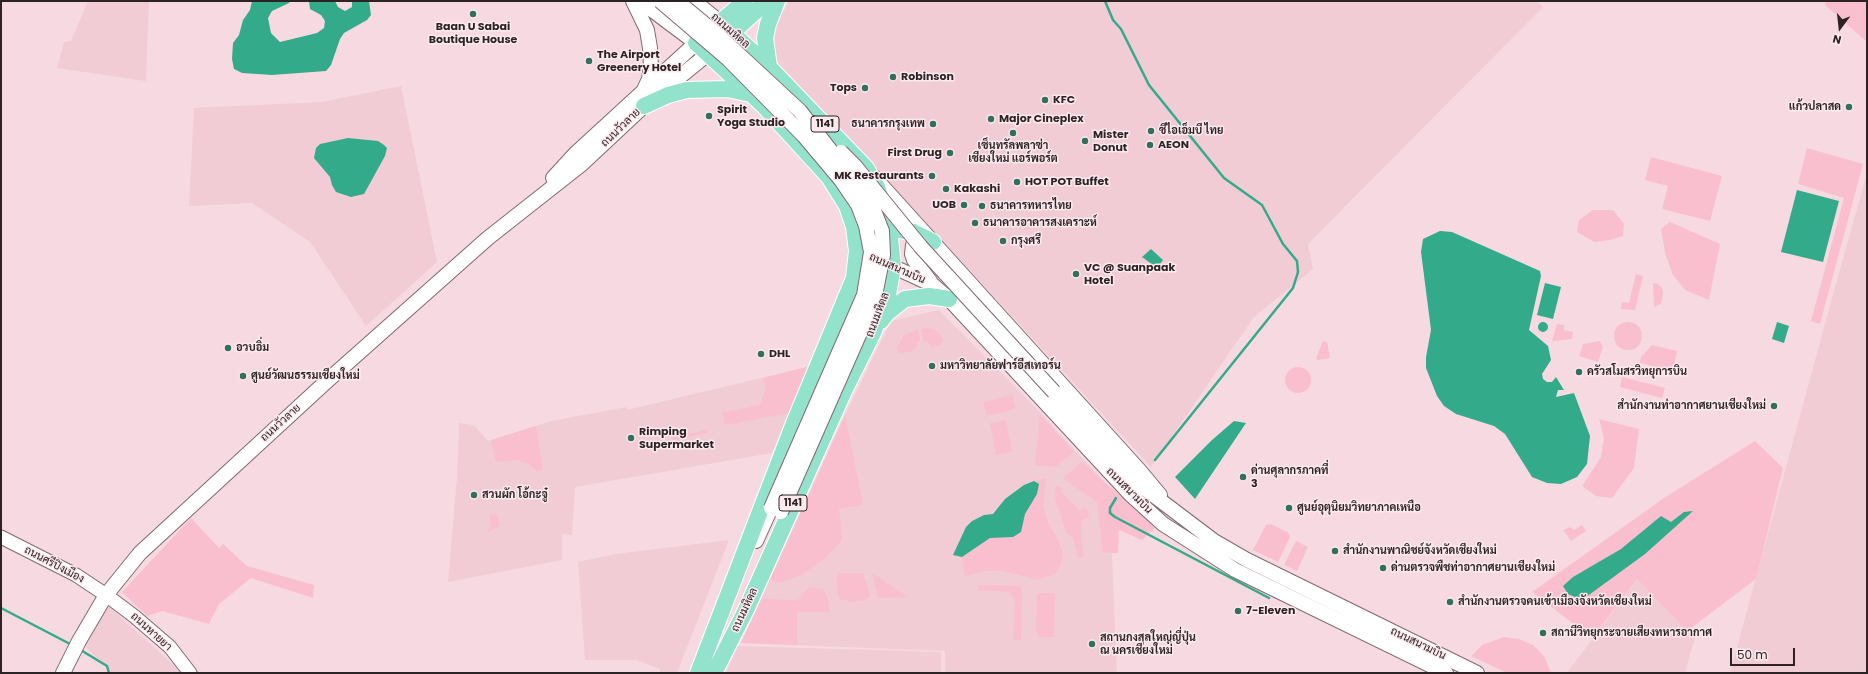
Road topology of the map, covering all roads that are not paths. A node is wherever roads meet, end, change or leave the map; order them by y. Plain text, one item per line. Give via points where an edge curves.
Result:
1 (634, 1) edge
2 (640, 1) edge
3 (660, 1) edge
4 (677, 1) edge
5 (694, 1) edge
6 (745, 1) edge
7 (767, 1) edge
8 (777, 1) edge
9 (727, 27) junction
10 (696, 43) junction
11 (709, 53) junction
12 (769, 67) junction
13 (753, 95) junction
14 (643, 100) junction
15 (800, 111) junction
16 (866, 168) junction
17 (890, 229) junction
18 (929, 240) junction
19 (857, 249) junction
20 (893, 266) junction
21 (933, 285) junction
22 (949, 299) junction
23 (873, 333) junction
24 (828, 343) junction
25 (860, 358) junction
26 (776, 510) junction
27 (1170, 510) junction
28 (1, 538) edge
29 (106, 595) junction
30 (706, 652) junction
31 (63, 673) edge
32 (190, 673) edge
33 (698, 673) edge
34 (714, 673) edge
35 (1446, 673) edge
36 (1477, 673) edge

1 - 14 main road via 647,30 650,48 651,66
2 - 10 main road, ถนนมหิดล / 1141
3 - 26 main road, ถนนมหิดล / 1141, bridge via 728,59 804,136 858,206 872,252 864,295
4 - 15 main road, ถนนมหิดล / 1141, bridge
5 - 9 main road, ถนนมหิดล / 1141
6 - 9 main road
7 - 9 main road
8 - 12 main road via 765,38
9 - 10 main road
9 - 11 main road
9 - 12 main road, ถนนมหิดล / 1141
10 - 11 main road, ถนนมหิดล / 1141
10 - 14 main road, ถนนวัวลาย
11 - 13 main road, ถนนมหิดล / 1141
11 - 14 main road, ถนนวัวลาย
12 - 16 main road, ถนนมหิดล / 1141
13 - 14 main road via 727,89 687,90
13 - 19 main road, ถนนมหิดล / 1141 via 829,177 847,206 854,227
14 - 29 main road, ถนนวัวลาย via 582,164 514,217 157,537 140,553
15 - 26 main road, ถนนมหิดล / 1141, bridge via 871,203 882,231 883,255 869,313
15 - 27 main road, ถนนสนามบิน / 1141, bridge via 855,166 921,247 1132,479
16 - 17 main road, ถนนมหิดล / 1141 via 877,187
16 - 18 main road, ถนนสนามบิน / 1141
17 - 18 main road via 913,232
17 - 19 main road via 868,236
17 - 20 main road, ถนนมหิดล / 1141
18 - 21 main road via 916,242 912,254
18 - 27 main road, ถนนสนามบิน / 1141 via 1145,476
19 - 20 main road, ถนนสนามบิน
19 - 24 main road, ถนนมหิดล / 1141 via 854,278
20 - 21 main road, ถนนสนามบิน
20 - 23 main road, ถนนมหิดล / 1141 via 888,294
21 - 22 main road, ถนนสนามบิน
22 - 23 main road via 929,296 905,299 887,313
22 - 35 main road, ถนนสนามบิน via 1130,494 1163,523 1234,570
23 - 25 main road, ถนนมหิดล / 1141
24 - 25 main road via 837,339 846,340 858,350
24 - 30 main road, ถนนมหิดล / 1141 via 794,423
25 - 34 main road, ถนนมหิดล / 1141 via 746,610
26 - 30 main road, ถนนมหิดล / 1141
26 - 34 main road, ถนนมหิดล / 1141
27 - 36 main road, ถนนสนามบิน / 1141 via 1214,542 1246,560
28 - 29 street, ถนนศรีปิงเมือง via 76,575
29 - 31 main road, ถนนวัวลาย
29 - 32 street, ถนนหายยา via 170,647
30 - 33 main road, ถนนมหิดล / 1141

